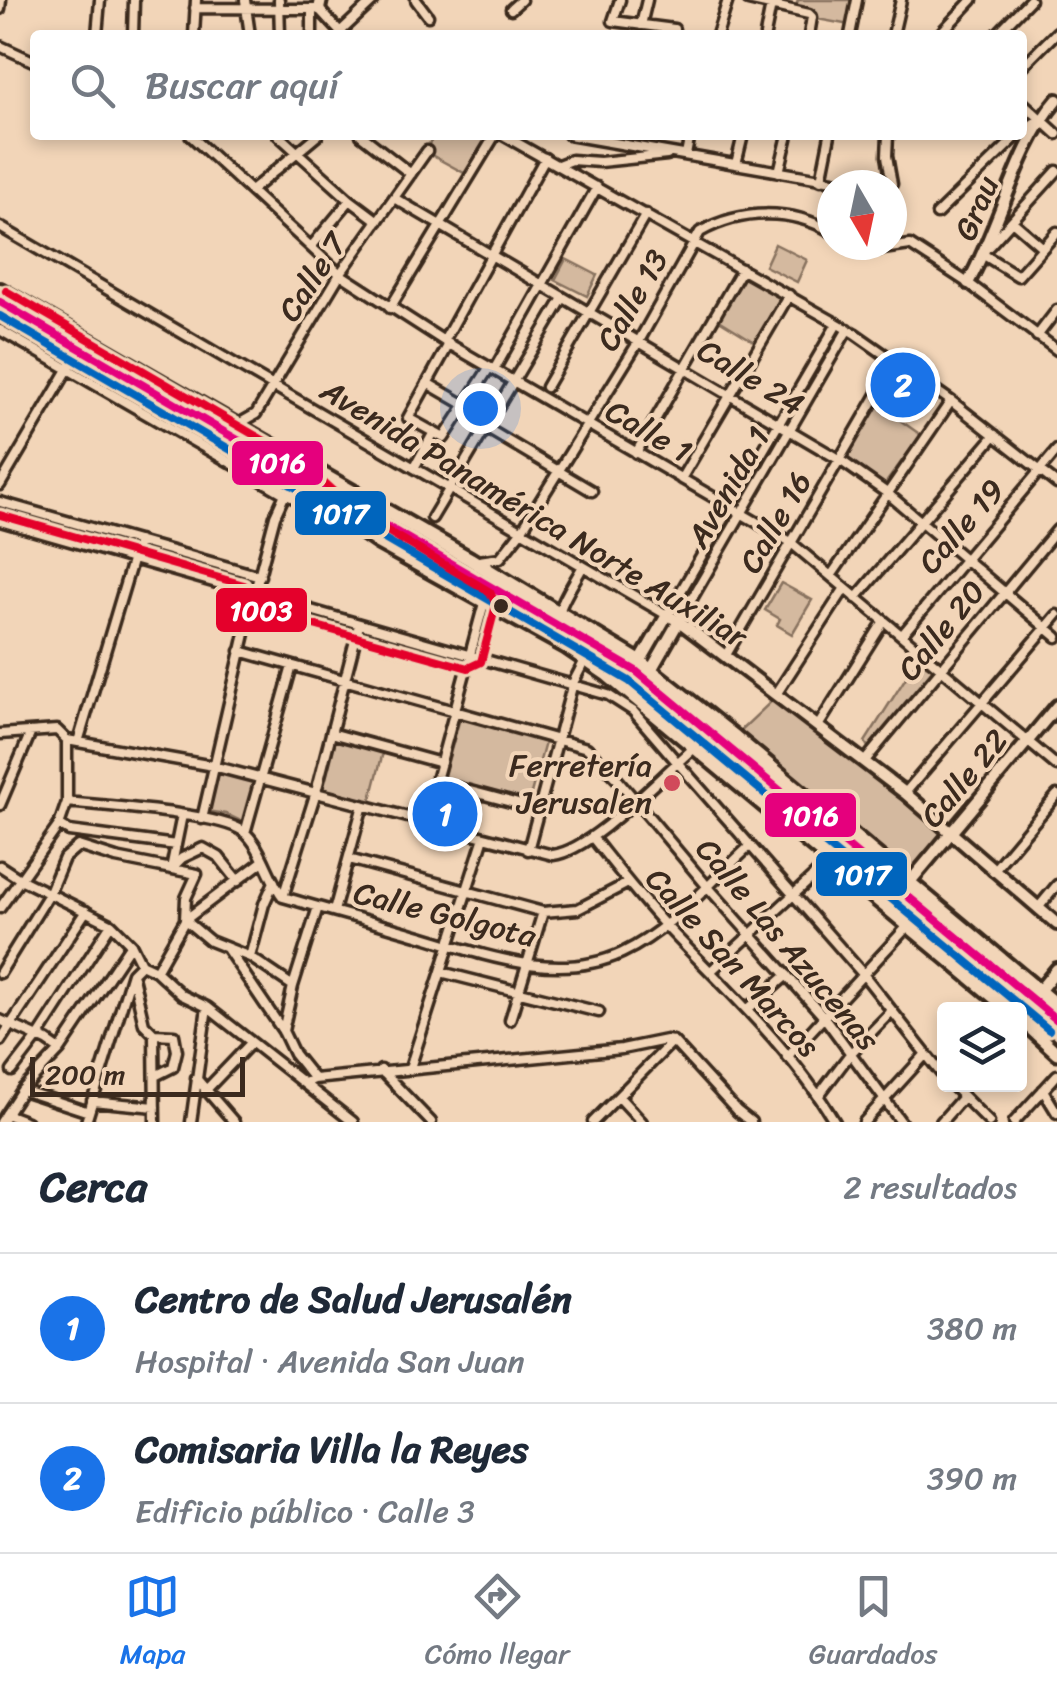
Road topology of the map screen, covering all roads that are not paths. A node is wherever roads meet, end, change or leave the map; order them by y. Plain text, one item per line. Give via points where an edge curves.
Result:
1 (1, 0) edge
2 (100, 0) edge
3 (134, 0) edge
4 (374, 0) edge
5 (416, 0) edge
6 (522, 0) edge
7 (620, 0) edge
8 (647, 0) edge
9 (728, 0) edge
10 (748, 0) edge
11 (857, 0) edge
12 (900, 0) edge
13 (972, 0) edge
14 (1030, 0) edge
15 (772, 3) edge
16 (195, 4) edge
17 (246, 4) edge
18 (279, 5) edge
19 (317, 6) edge
20 (0, 9) edge
21 (511, 9) dead end
22 (428, 16) dead end
23 (641, 25) junction
24 (97, 30) edge
25 (133, 30) edge
26 (194, 30) edge
27 (249, 30) edge
28 (280, 30) edge
29 (338, 30) edge
30 (345, 30) edge
31 (674, 30) edge
32 (719, 30) edge
33 (766, 30) edge
34 (810, 30) edge
35 (851, 30) edge
36 (894, 30) edge
37 (947, 30) edge
38 (1001, 30) edge
39 (1057, 32) edge
40 (0, 46) edge
41 (30, 60) edge
42 (1027, 62) edge
43 (1057, 100) edge
44 (1027, 107) edge
45 (1040, 119) junction
46 (1027, 128) edge
47 (1057, 134) edge
48 (196, 140) edge
49 (284, 140) edge
50 (313, 140) edge
51 (375, 140) edge
52 (493, 140) edge
53 (512, 140) edge
54 (600, 140) edge
55 (639, 140) edge
56 (688, 140) edge
57 (742, 140) edge
58 (787, 140) edge
59 (829, 140) edge
60 (888, 140) edge
61 (1013, 140) edge
62 (638, 146) junction
63 (427, 151) dead end
64 (300, 154) junction
65 (681, 154) junction
66 (545, 158) junction
67 (736, 164) junction
68 (558, 165) junction
69 (824, 170) edge
70 (890, 170) edge
71 (1057, 171) edge
72 (778, 172) junction
73 (411, 174) junction
74 (817, 179) edge
75 (597, 187) junction
76 (252, 190) junction
77 (394, 198) junction
78 (350, 200) junction
79 (646, 214) junction
80 (937, 214) dead end
81 (378, 221) junction
82 (1012, 221) junction
83 (817, 223) edge
84 (0, 227) edge
85 (440, 227) junction
86 (1057, 232) edge
87 (694, 242) junction
88 (907, 246) edge
89 (1042, 247) junction
90 (311, 248) junction
91 (985, 252) junction
92 (492, 257) junction
93 (742, 268) junction
94 (340, 274) junction
95 (968, 284) junction
96 (541, 286) junction
97 (0, 290) edge
98 (789, 296) junction
99 (563, 298) junction
100 (0, 302) edge
101 (390, 308) junction
102 (1057, 310) edge
103 (588, 312) junction
104 (837, 324) junction
105 (0, 330) edge
106 (848, 330) junction
107 (1037, 336) junction
108 (639, 341) junction
109 (446, 342) junction
110 (80, 348) junction
111 (1057, 350) edge
112 (896, 362) junction
113 (686, 366) junction
114 (69, 368) junction
115 (492, 369) junction
116 (514, 382) junction
117 (427, 384) junction
118 (273, 386) junction
119 (546, 387) dead end
120 (731, 394) junction
121 (951, 401) junction
122 (465, 405) junction
123 (779, 423) junction
124 (588, 424) junction
125 (235, 426) junction
126 (486, 428) junction
127 (790, 429) junction
128 (434, 432) junction
129 (995, 435) junction
130 (1057, 450) edge
131 (636, 452) junction
132 (840, 460) junction
133 (414, 468) junction
134 (1042, 470) junction
135 (559, 472) junction
136 (295, 473) junction
137 (681, 478) junction
138 (1057, 484) edge
139 (0, 485) edge
140 (450, 489) junction
141 (592, 491) dead end
142 (887, 493) junction
143 (285, 494) junction
144 (0, 502) edge
145 (729, 508) junction
146 (741, 515) junction
147 (432, 518) dead end
148 (0, 522) edge
149 (922, 522) junction
150 (349, 524) junction
151 (522, 530) junction
152 (1057, 530) edge
153 (138, 541) junction
154 (792, 544) junction
155 (965, 558) junction
156 (132, 559) junction
157 (470, 559) junction
158 (583, 566) junction
159 (260, 576) junction
160 (830, 576) junction
161 (844, 588) junction
162 (1005, 590) junction
163 (254, 595) junction
164 (856, 598) junction
165 (484, 603) junction
166 (668, 614) junction
167 (1057, 615) edge
168 (556, 618) junction
169 (679, 621) junction
170 (884, 621) junction
171 (360, 625) junction
172 (1046, 627) junction
173 (902, 635) junction
174 (1057, 636) edge
175 (559, 643) junction
176 (240, 651) junction
177 (726, 655) junction
178 (470, 656) junction
179 (585, 660) junction
180 (292, 666) junction
181 (645, 666) junction
182 (942, 669) junction
183 (607, 675) junction
184 (345, 681) junction
185 (573, 683) junction
186 (592, 688) junction
187 (777, 693) junction
188 (982, 703) junction
189 (1057, 706) edge
190 (456, 710) junction
191 (818, 726) junction
192 (31, 732) junction
193 (331, 733) junction
194 (0, 734) edge
195 (558, 738) junction
196 (67, 740) junction
197 (1028, 741) junction
198 (78, 742) junction
199 (694, 748) junction
200 (678, 762) junction
201 (864, 762) junction
202 (441, 764) junction
203 (213, 766) junction
204 (1057, 766) edge
205 (263, 778) junction
206 (436, 782) junction
207 (316, 792) junction
208 (905, 793) junction
209 (1057, 795) edge
210 (634, 800) junction
211 (67, 802) junction
212 (0, 805) edge
213 (363, 805) junction
214 (537, 809) junction
215 (182, 815) junction
216 (202, 819) junction
217 (425, 821) junction
218 (60, 825) junction
219 (951, 832) junction
220 (246, 833) junction
221 (592, 837) junction
222 (484, 838) junction
223 (176, 844) junction
224 (750, 846) junction
225 (528, 850) junction
226 (348, 859) junction
227 (263, 861) junction
228 (829, 862) junction
229 (0, 866) edge
230 (171, 870) junction
231 (993, 871) junction
232 (20, 879) junction
233 (238, 881) junction
234 (274, 882) junction
235 (628, 883) junction
236 (908, 883) junction
237 (1057, 885) edge
238 (706, 886) junction
239 (466, 890) junction
240 (49, 894) junction
241 (792, 895) junction
242 (282, 897) junction
243 (318, 907) junction
244 (0, 908) edge
245 (1038, 908) junction
246 (334, 911) junction
247 (86, 912) junction
248 (543, 912) junction
249 (185, 920) junction
250 (111, 924) junction
251 (1057, 924) edge
252 (665, 925) junction
253 (907, 927) junction
254 (749, 933) junction
255 (131, 944) junction
256 (450, 945) junction
257 (226, 946) junction
258 (250, 958) junction
259 (141, 964) junction
260 (527, 964) junction
261 (712, 970) junction
262 (1057, 970) edge
263 (132, 972) junction
264 (156, 972) junction
265 (441, 972) junction
266 (0, 973) edge
267 (863, 974) junction
268 (787, 975) junction
269 (293, 986) junction
270 (1039, 991) junction
271 (518, 992) junction
272 (998, 1002) edge
273 (1057, 1006) edge
274 (206, 1007) junction
275 (748, 1009) junction
276 (599, 1012) dead end
277 (891, 1012) junction
278 (824, 1017) junction
279 (0, 1020) edge
280 (510, 1020) dead end
281 (1057, 1020) edge
282 (10, 1024) junction
283 (1027, 1026) edge
284 (283, 1031) junction
285 (154, 1034) junction
286 (38, 1037) junction
287 (0, 1041) edge
288 (673, 1041) junction
289 (250, 1043) junction
290 (60, 1050) junction
291 (1057, 1052) edge
292 (850, 1054) junction
293 (925, 1055) junction
294 (787, 1057) junction
295 (410, 1068) junction
296 (12, 1070) dead end
297 (381, 1070) junction
298 (937, 1070) edge
299 (157, 1075) junction
300 (1057, 1075) edge
301 (196, 1078) junction
302 (310, 1081) junction
303 (22, 1090) junction
304 (1043, 1090) junction
305 (206, 1091) junction
306 (958, 1092) edge
307 (963, 1092) edge
308 (819, 1096) junction
309 (619, 1097) junction
310 (884, 1099) junction
311 (92, 1100) junction
312 (156, 1107) junction
313 (89, 1112) junction
314 (1057, 1113) edge
315 (3, 1118) edge
316 (27, 1122) edge
317 (86, 1122) edge
318 (154, 1122) edge
319 (190, 1122) edge
320 (234, 1122) edge
321 (353, 1122) edge
322 (431, 1122) edge
323 (593, 1122) edge
324 (642, 1122) edge
325 (751, 1122) edge
326 (835, 1122) edge
327 (864, 1122) edge
328 (900, 1122) edge
329 (941, 1122) edge
330 (989, 1122) edge
331 (1014, 1122) edge

1 - 20 street
2 - 24 street
3 - 25 street
4 - 30 street
5 - 22 street
6 - 21 street
7 - 23 street via 613,21
8 - 23 street
9 - 32 street
10 - 15 street
11 - 35 street
12 - 36 street
13 - 37 street
14 - 38 street
15 - 33 street
15 - 34 street via 809,14
16 - 17 street
16 - 26 street
17 - 18 street
17 - 27 street
18 - 19 street
18 - 28 street
19 - 29 street
23 - 31 street
39 - 42 street
40 - 41 street
43 - 45 street, Grau
44 - 45 street
45 - 46 street
45 - 47 street
45 - 91 street, Grau
48 - 76 street, Calle 1
49 - 64 street
50 - 64 street
51 - 73 street
52 - 85 street
53 - 66 street
54 - 62 street
55 - 62 street
56 - 65 street
57 - 67 street
58 - 72 street
59 - 69 street
60 - 70 street
61 - 80 street
62 - 65 street
63 - 73 street, Calle 7
64 - 76 street
64 - 78 street
65 - 67 street
65 - 68 street
66 - 68 street
66 - 92 street
67 - 72 street
68 - 75 street
71 - 82 street
72 - 74 street
73 - 77 street, Calle 7
75 - 79 street
75 - 96 street
76 - 90 street, Calle 1
77 - 81 street, Calle 7
77 - 85 street, Calle 24
78 - 81 street
78 - 90 street
79 - 87 street
79 - 103 street
81 - 94 street, Calle 7
82 - 89 street
82 - 91 street
83 - 87 street via 753,214 710,227
84 - 118 street, Avenida Panamérica Norte Auxiliar
85 - 92 street, Calle 24
85 - 101 street
86 - 89 street
87 - 93 street
87 - 108 street, Calle 13
88 - 95 street
89 - 91 street via 1018,276
90 - 94 street, Calle 1
91 - 95 street, Grau
92 - 96 street, Calle 24
92 - 109 street
93 - 98 street
93 - 113 street
94 - 101 street, Calle 1
94 - 118 street, Calle 7
95 - 107 street
96 - 99 street, Calle 24
96 - 115 street
97 - 125 highway
98 - 104 street
98 - 120 street
99 - 103 street, Calle 24
99 - 116 street
100 - 110 highway
101 - 109 street, Calle 1
102 - 107 street
103 - 108 street, Calle 24
103 - 119 street
104 - 106 street
104 - 123 street, Avenida 1
105 - 114 street
106 - 112 street
106 - 127 street, Avenida 1
107 - 111 street
108 - 113 street, Calle 24
108 - 124 street, Calle 13
109 - 115 street, Calle 1
109 - 117 street
110 - 114 street
110 - 136 highway
112 - 121 street
112 - 132 street, Calle 16
113 - 120 street, Calle 24
113 - 131 street
114 - 139 street
114 - 143 street
115 - 116 street, Calle 1
115 - 122 street
116 - 124 street, Calle 1
116 - 126 street
117 - 122 street
117 - 128 street via 408,418
118 - 125 street, Calle 7 via 256,414
118 - 133 street, Avenida Panamérica Norte Auxiliar
120 - 123 street, Calle 24
120 - 137 street
121 - 129 street
121 - 142 street
122 - 128 street via 444,438
123 - 127 street, Calle 24
123 - 145 street, Avenida 1
124 - 131 street, Calle 1
124 - 135 street, Calle 13
125 - 157 highway
126 - 135 street
126 - 140 street
127 - 132 street, Calle 24
127 - 146 street, Avenida 1
128 - 133 street
129 - 134 street
129 - 149 street
130 - 134 street, Calle 19
131 - 137 street, Calle 1
132 - 142 street, Calle 24
132 - 154 street, Calle 16
133 - 140 street, Avenida Panamérica Norte Auxiliar
134 - 138 street
134 - 155 street, Calle 19
135 - 141 street
135 - 151 street, Calle 13
136 - 150 highway
136 - 168 highway
137 - 145 street, Calle 1
140 - 147 street
140 - 151 street, Avenida Panamérica Norte Auxiliar
142 - 149 street, Calle 24
142 - 160 street
143 - 150 street
143 - 159 street
144 - 153 street
145 - 146 street, Calle 1
145 - 166 street, Avenida 1
146 - 154 street, Calle 1
146 - 169 street, Avenida 1
148 - 156 street
149 - 155 street, Calle 24
149 - 164 street
150 - 165 main road
151 - 157 street, Calle 13 via 496,561
151 - 158 street, Avenida Panamérica Norte Auxiliar
152 - 162 street, Calle 20
153 - 156 street
153 - 159 street
154 - 160 street, Calle 1
154 - 177 street, Calle 16
155 - 162 street, Calle 24
155 - 173 street, Calle 19
156 - 163 street
156 - 198 street
157 - 168 highway
158 - 166 street, Avenida Panamérica Norte Auxiliar
158 - 168 street
159 - 163 street
160 - 161 street, Calle 1
161 - 164 street, Calle 1
161 - 187 street
162 - 172 street, Calle 24
162 - 182 street, Calle 20
163 - 171 street
163 - 176 street
164 - 170 street, Calle 1
165 - 175 main road
165 - 178 street
166 - 169 street, Avenida Panamérica Norte Auxiliar
166 - 181 street, Avenida 1
167 - 172 street
168 - 175 street
168 - 181 highway
168 - 281 highway via 646,678
169 - 177 street, Avenida Panamérica Norte Auxiliar
169 - 181 street, Avenida 1
170 - 173 street, Calle 1
170 - 191 street
171 - 178 street
171 - 184 street
172 - 174 street, Calle 24
172 - 188 street
173 - 182 street, Calle 1
175 - 179 main road
176 - 180 street, Calle Las Azucenas
176 - 203 street
177 - 187 street, Avenida Panamérica Norte Auxiliar
178 - 185 street
178 - 190 street
179 - 183 main road
179 - 185 street
180 - 184 street, Calle Las Azucenas
180 - 205 street
181 - 236 highway
182 - 188 street, Calle 1
182 - 201 street, Calle 20
183 - 186 street
183 - 199 main road
184 - 190 street, Calle Las Azucenas
184 - 193 street
185 - 186 street
185 - 195 street
186 - 200 street via 632,711
187 - 191 street, Avenida Panamérica Norte Auxiliar
188 - 197 street, Calle 1
188 - 208 street
189 - 197 street, Calle 22
190 - 195 street, Calle Las Azucenas
190 - 202 street
191 - 201 street, Avenida Panamérica Norte Auxiliar
192 - 194 street
192 - 196 street via 57,730
192 - 212 street
193 - 202 street
193 - 207 street
195 - 210 street, Calle Las Azucenas via 597,756
195 - 214 street
196 - 198 street
196 - 211 street
197 - 204 street, Calle 1
197 - 219 street, Calle 22
198 - 203 street
199 - 200 street
199 - 228 main road
200 - 210 street
200 - 224 street
201 - 208 street, Avenida Panamérica Norte Auxiliar
202 - 206 street
203 - 205 street
203 - 216 street
205 - 207 street
205 - 220 street
206 - 214 street
206 - 217 street
207 - 213 street
207 - 242 street
208 - 219 street, Avenida Panamérica Norte Auxiliar
209 - 231 street
210 - 221 street
210 - 238 street, Calle Las Azucenas
211 - 215 street
211 - 218 street
213 - 217 street
213 - 226 street
214 - 225 street
215 - 216 street
215 - 223 street
216 - 220 street
217 - 222 street
218 - 223 street
218 - 232 street
219 - 231 street, Avenida Panamérica Norte Auxiliar
219 - 236 street, Calle 22
220 - 227 street
221 - 225 street via 563,853
221 - 235 street, Calle San Marcos
222 - 225 street
222 - 239 street
223 - 230 street
224 - 238 street, Calle Golgota
224 - 241 street
226 - 239 street
226 - 246 street
227 - 233 street
227 - 234 street
228 - 241 street
228 - 253 main road
229 - 232 street
230 - 233 street via 203,848 220,856
230 - 240 street via 78,846 64,858
230 - 249 street via 197,874
231 - 245 street, Avenida Panamérica Norte Auxiliar
232 - 240 street
232 - 244 street
233 - 249 street
234 - 242 street
234 - 258 street
235 - 248 street via 578,909
235 - 252 street, Calle San Marcos
236 - 270 highway
237 - 245 street
238 - 252 street, Calle Golgota
238 - 254 street, Calle Las Azucenas
239 - 248 street
239 - 256 street
240 - 247 street
240 - 266 street
241 - 254 street
241 - 267 street
242 - 243 street, Calle Golgota
243 - 246 street, Calle Golgota
243 - 269 street
245 - 251 street, Avenida Panamérica Norte Auxiliar
246 - 256 street, Calle Golgota
247 - 250 street
247 - 282 street
248 - 260 street
249 - 257 street
249 - 264 street
250 - 255 street
250 - 286 street
252 - 260 street, Calle Golgota via 599,962
252 - 261 street, Calle San Marcos
253 - 267 street
253 - 272 main road
254 - 261 street
254 - 268 street, Calle Las Azucenas
255 - 259 street
255 - 290 street
256 - 260 street, Calle Golgota
256 - 265 street
257 - 258 street
257 - 284 street
258 - 269 street
259 - 263 street
259 - 264 street
260 - 271 street
261 - 275 street, Calle San Marcos
262 - 270 street
263 - 285 street via 144,1024
263 - 311 street
264 - 274 street
265 - 271 street
265 - 295 street
267 - 277 street
267 - 278 street
268 - 275 street
268 - 278 street, Calle Las Azucenas
269 - 284 street
270 - 273 highway
271 - 276 street
271 - 280 street
274 - 289 street
274 - 301 street
275 - 294 street, Calle San Marcos
277 - 292 street
277 - 293 street
278 - 292 street, Calle Las Azucenas
278 - 294 street
279 - 282 street
282 - 286 street
282 - 287 street
283 - 291 main road
284 - 302 street
285 - 299 street
285 - 299 street via 174,1035 177,1051 174,1067
286 - 290 street
286 - 296 street
288 - 295 street
288 - 309 street
288 - 325 street
289 - 302 street
289 - 305 street
290 - 303 street
292 - 308 street
292 - 310 street, Calle Las Azucenas
293 - 298 street
293 - 310 street
294 - 308 street, Calle San Marcos
295 - 297 street
297 - 302 street
297 - 322 street
299 - 312 street
300 - 304 street
301 - 305 street
301 - 319 street
302 - 321 street
303 - 313 street
303 - 315 street
304 - 314 street
304 - 331 street
305 - 320 street
306 - 329 street
307 - 330 street
308 - 326 street, Calle San Marcos
309 - 323 street
309 - 324 street
310 - 327 street
310 - 328 street, Calle Las Azucenas
311 - 312 street
311 - 313 street
312 - 318 street
313 - 317 street
315 - 316 street

